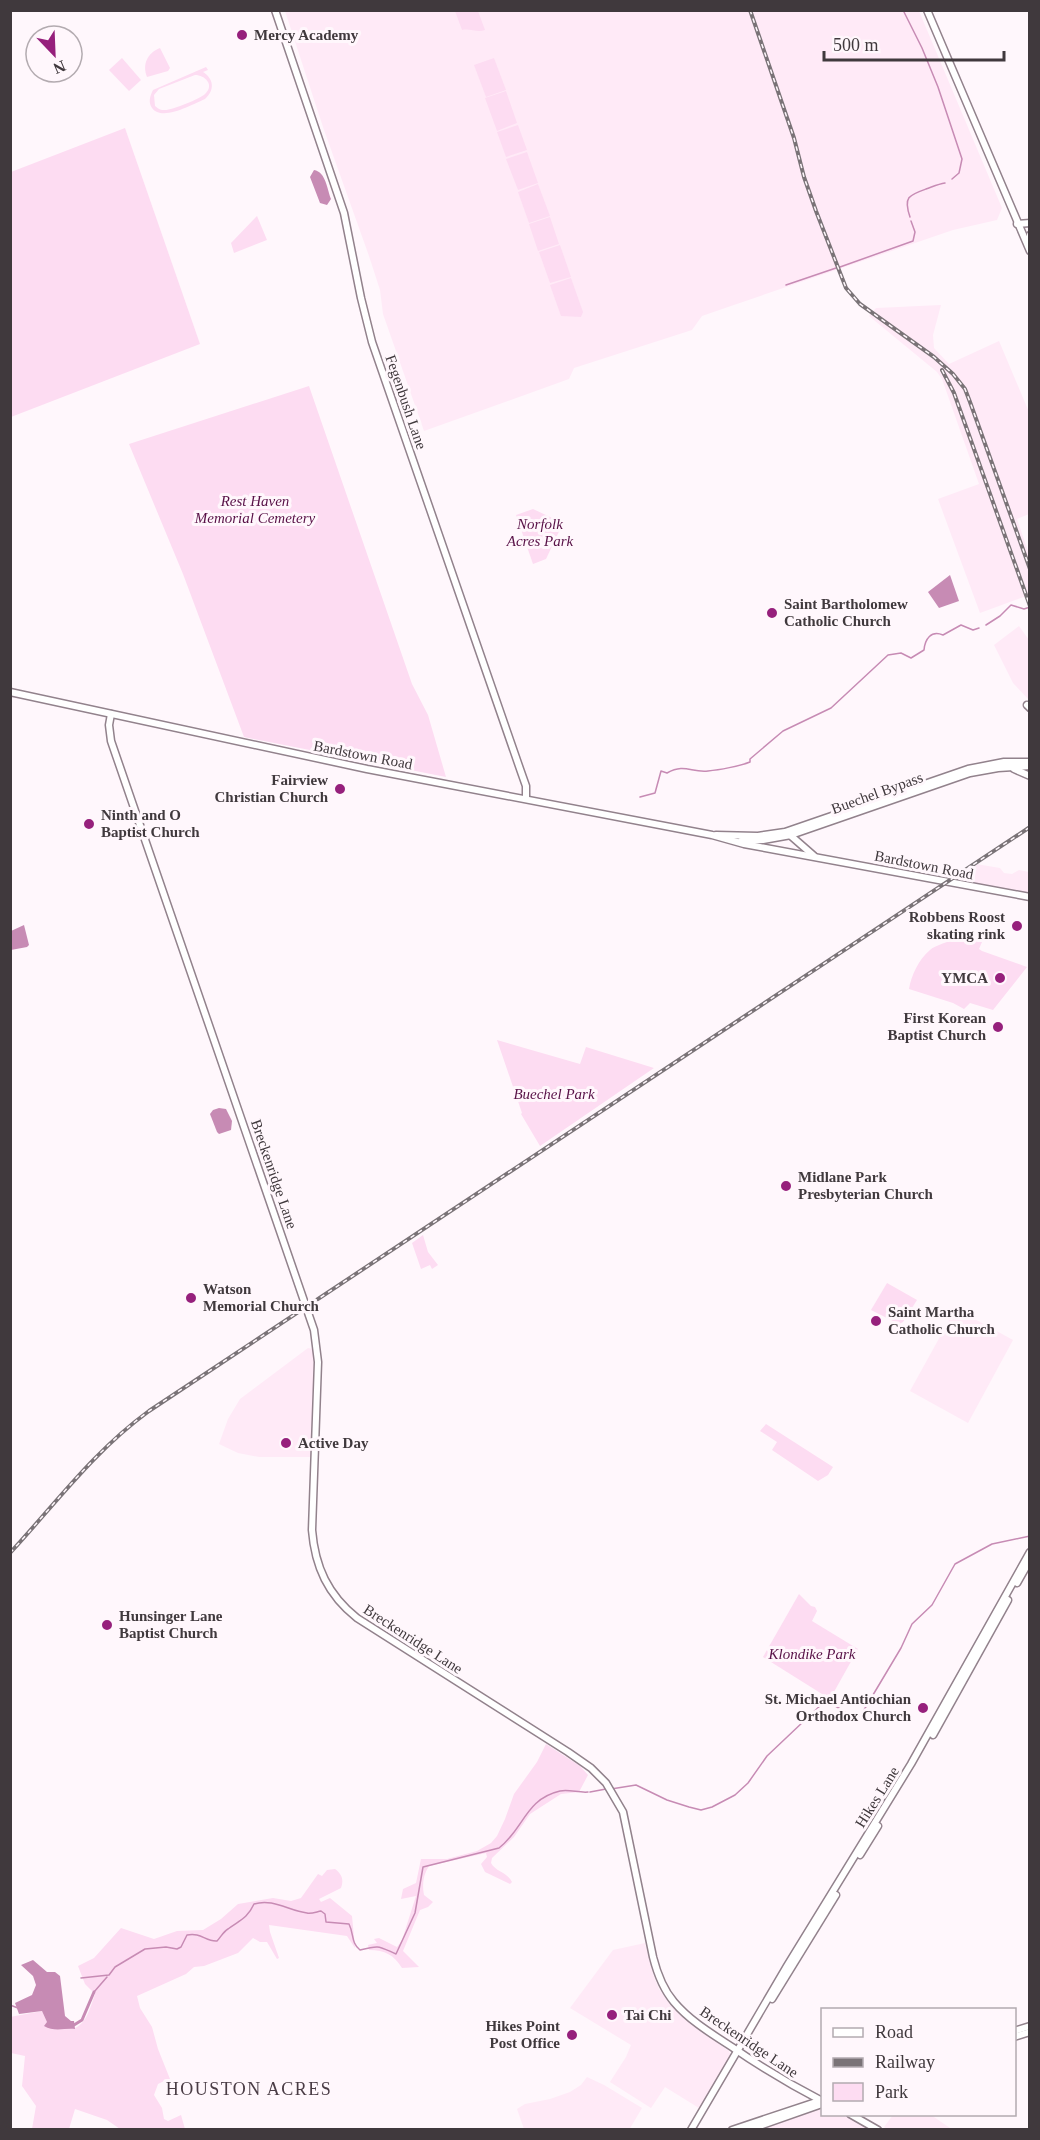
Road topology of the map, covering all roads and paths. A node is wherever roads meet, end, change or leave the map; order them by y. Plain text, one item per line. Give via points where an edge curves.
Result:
1 (275, 10) edge
2 (927, 10) edge
3 (1025, 225) edge
4 (1029, 235) edge
5 (1029, 251) edge
6 (10, 692) edge
7 (91, 710) junction
8 (111, 714) junction
9 (109, 726) junction
10 (1029, 762) edge
11 (1006, 767) junction
12 (1029, 776) edge
13 (523, 777) junction
14 (994, 778) dead end
15 (526, 786) junction
16 (508, 795) junction
17 (526, 798) junction
18 (546, 802) junction
19 (864, 807) dead end
20 (836, 820) junction
21 (788, 833) junction
22 (769, 837) junction
23 (727, 838) junction
24 (768, 848) junction
25 (814, 857) junction
26 (1029, 897) edge
27 (1029, 1552) edge
28 (1029, 1560) edge
29 (905, 1777) junction
30 (738, 2052) junction
31 (807, 2093) junction
32 (821, 2100) edge
33 (821, 2101) edge
34 (821, 2101) edge
35 (806, 2105) junction
36 (852, 2116) edge
37 (691, 2130) edge
38 (732, 2130) edge
39 (748, 2130) edge
40 (878, 2130) edge

1 - 13 main road, Fegenbush Lane via 344,213 372,342
2 - 3 main road
3 - 5 main road
4 - 5 main road
6 - 7 main road, Bardstown Road
7 - 8 main road, Bardstown Road
7 - 9 main road via 105,718
8 - 9 main road, Breckenridge Lane
8 - 16 main road, Bardstown Road
9 - 30 main road, Breckenridge Lane via 183,953 313,1323 318,1362 312,1530 323,1578 357,1618 575,1757 606,1783 626,1822 651,1950 661,1980 687,2016
10 - 11 main road, Buechel Bypass
10 - 21 main road, Buechel Bypass via 990,764 961,771
11 - 12 main road
11 - 14 main road via 997,771
11 - 20 main road, Buechel Bypass via 962,776
13 - 15 main road, Fegenbush Lane
13 - 16 main road via 521,789
15 - 17 main road, Fegenbush Lane
15 - 18 main road
16 - 17 main road, Bardstown Road
17 - 18 main road, Bardstown Road
18 - 23 main road, Bardstown Road
19 - 20 main road
20 - 21 main road, Buechel Bypass
21 - 22 main road, Buechel Bypass
21 - 25 main road
22 - 23 main road, Buechel Bypass
22 - 24 main road
23 - 24 main road, Bardstown Road
24 - 25 main road, Bardstown Road
25 - 26 main road, Bardstown Road
27 - 29 main road, Hikes Lane
28 - 29 main road, Hikes Lane via 946,1713
29 - 30 main road, Hikes Lane
30 - 31 main road, Breckenridge Lane
30 - 37 main road, Hikes Lane
31 - 32 main road, Breckenridge Lane
31 - 35 main road
33 - 35 main road
34 - 39 main road
35 - 38 main road
36 - 40 main road

